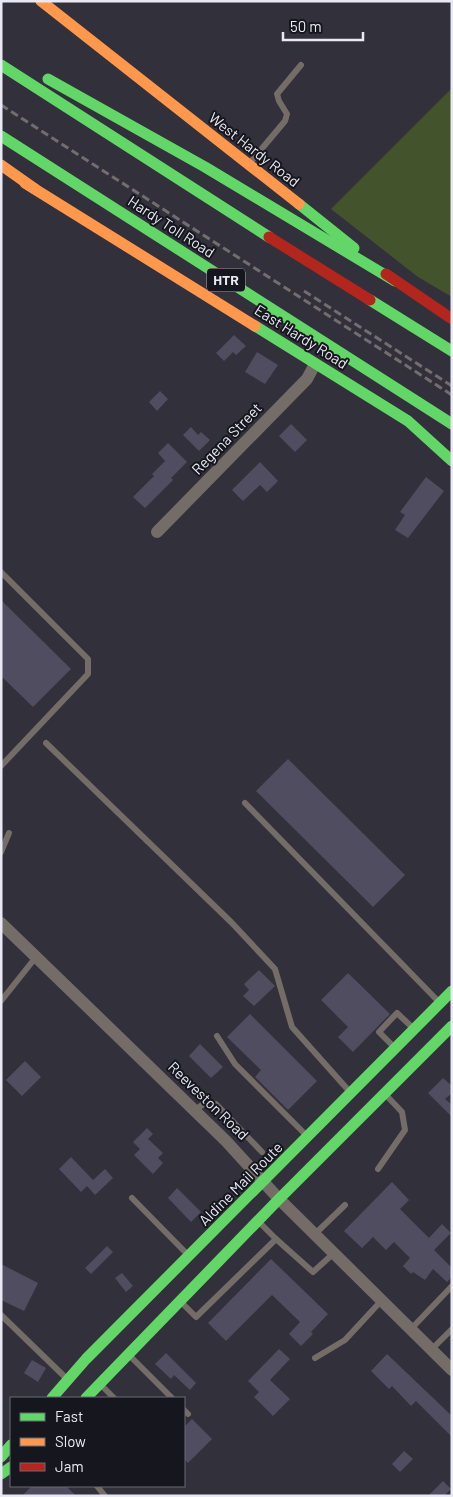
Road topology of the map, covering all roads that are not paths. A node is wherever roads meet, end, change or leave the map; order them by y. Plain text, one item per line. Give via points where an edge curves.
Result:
1 (41, 1) edge
2 (1, 52) edge
3 (18, 62) dead end
4 (1, 65) edge
5 (301, 65) dead end
6 (35, 71) dead end
7 (1, 136) edge
8 (249, 165) junction
9 (1, 167) edge
10 (395, 281) junction
11 (452, 319) edge
12 (452, 351) edge
13 (314, 364) junction
14 (408, 421) junction
15 (452, 424) edge
16 (452, 446) edge
17 (452, 461) edge
18 (158, 532) dead end
19 (1, 572) edge
20 (46, 743) dead end
21 (1, 766) edge
22 (245, 803) dead end
23 (9, 833) dead end
24 (1, 852) edge
25 (1, 923) edge
26 (36, 957) junction
27 (452, 991) edge
28 (1, 1001) edge
29 (443, 1006) junction
30 (452, 1026) edge
31 (414, 1029) junction
32 (217, 1036) dead end
33 (395, 1048) junction
34 (351, 1093) junction
35 (384, 1093) junction
36 (194, 1111) junction
37 (308, 1137) junction
38 (262, 1152) dead end
39 (378, 1169) dead end
40 (264, 1182) junction
41 (132, 1198) dead end
42 (279, 1198) junction
43 (345, 1205) dead end
44 (258, 1221) junction
45 (315, 1234) junction
46 (276, 1239) junction
47 (334, 1253) junction
48 (190, 1256) junction
49 (452, 1286) edge
50 (382, 1300) junction
51 (180, 1301) junction
52 (1, 1315) edge
53 (411, 1329) junction
54 (452, 1329) edge
55 (119, 1346) junction
56 (431, 1350) junction
57 (315, 1358) dead end
58 (452, 1370) edge
59 (67, 1380) junction
60 (100, 1385) junction
61 (53, 1397) edge
62 (87, 1397) edge
63 (113, 1397) edge
64 (171, 1397) edge
65 (10, 1446) edge
66 (1, 1457) edge

1 - 8 main road, West Hardy Road
2 - 3 main road
4 - 12 main road
5 - 8 lane via 277,94 287,114 285,121
6 - 10 main road via 205,167
7 - 15 main road, Hardy Toll Road / HTR
8 - 10 main road, West Hardy Road
9 - 13 main road, East Hardy Road
10 - 11 main road, West Hardy Road
13 - 14 main road, East Hardy Road
13 - 18 street, Regena Street via 307,379
14 - 16 main road
14 - 17 main road, East Hardy Road
19 - 21 lane via 88,658 88,674
20 - 34 lane via 231,922 275,969 292,1027
22 - 29 lane
23 - 24 lane
25 - 26 street, Reeveston Road
26 - 28 lane
26 - 36 street, Reeveston Road
27 - 29 main road, Aldine Mail Route
29 - 31 main road, Aldine Mail Route
30 - 35 main road, Aldine Mail Route
31 - 33 main road, Aldine Mail Route
31 - 33 lane via 397,1013 379,1032
32 - 37 lane via 235,1064
33 - 34 main road, Aldine Mail Route
34 - 37 main road, Aldine Mail Route
35 - 39 lane via 402,1112 405,1130
35 - 42 main road, Aldine Mail Route
36 - 38 lane via 206,1102 216,1104
36 - 40 street, Reeveston Road
37 - 40 main road, Aldine Mail Route
40 - 42 street, Reeveston Road
40 - 48 main road, Aldine Mail Route
41 - 48 lane
42 - 44 main road, Aldine Mail Route
42 - 45 street, Reeveston Road
43 - 45 lane
44 - 46 lane
44 - 51 main road, Aldine Mail Route
45 - 47 street, Reeveston Road
46 - 47 lane via 313,1272
46 - 51 lane via 196,1317
47 - 50 street, Reeveston Road
48 - 55 main road, Aldine Mail Route
49 - 53 lane
50 - 53 street, Reeveston Road
50 - 57 lane via 345,1340
51 - 55 main road, Aldine Mail Route
52 - 59 lane
53 - 56 street, Reeveston Road
54 - 56 lane
55 - 59 main road, Aldine Mail Route
55 - 60 main road, Aldine Mail Route
55 - 64 lane
56 - 58 street, Reeveston Road
59 - 61 main road, Aldine Mail Route
60 - 62 main road, Aldine Mail Route
60 - 63 lane
65 - 66 main road

